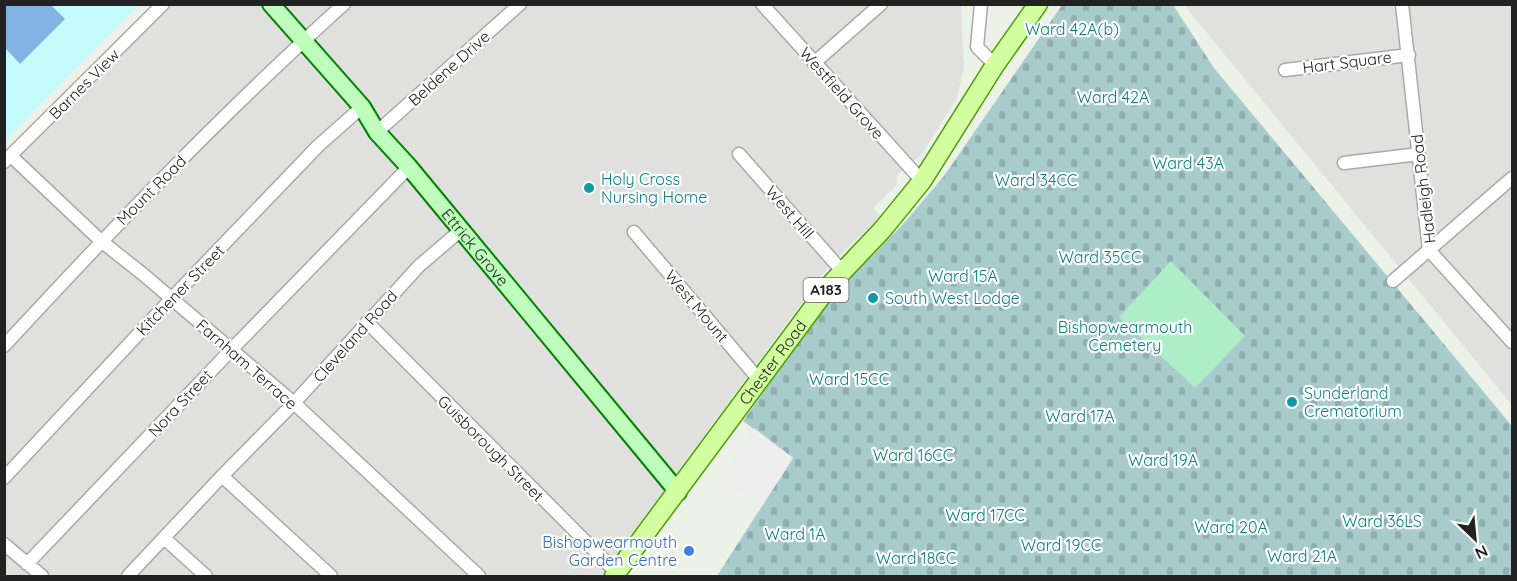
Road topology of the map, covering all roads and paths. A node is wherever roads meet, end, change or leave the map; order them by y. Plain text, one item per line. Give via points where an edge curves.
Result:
1 (163, 4) edge
2 (271, 4) edge
3 (344, 4) edge
4 (520, 4) edge
5 (762, 4) edge
6 (881, 4) edge
7 (981, 4) edge
8 (1038, 4) edge
9 (1402, 4) edge
10 (304, 40) junction
11 (1408, 55) junction
12 (814, 63) junction
13 (995, 65) junction
14 (1285, 70) dead end
15 (362, 107) junction
16 (377, 132) junction
17 (739, 154) dead end
18 (1419, 154) junction
19 (8, 159) edge
20 (1344, 163) dead end
21 (409, 166) junction
22 (1512, 178) edge
23 (922, 181) junction
24 (461, 230) junction
25 (634, 232) dead end
26 (101, 241) junction
27 (1429, 250) junction
28 (842, 271) junction
29 (1393, 281) dead end
30 (171, 299) junction
31 (367, 322) junction
32 (1512, 342) edge
33 (4, 346) edge
34 (231, 350) junction
35 (760, 381) junction
36 (294, 403) junction
37 (222, 476) junction
38 (4, 478) edge
39 (678, 492) junction
40 (164, 538) junction
41 (4, 544) edge
42 (27, 564) junction
43 (616, 575) edge
44 (42, 576) edge
45 (128, 576) edge
46 (206, 576) edge
47 (331, 576) edge
48 (479, 576) edge

1 - 19 street, Barnes View
2 - 10 street, Ettrick Grove
3 - 10 street, Mount Road
4 - 16 street, Beldene Drive
5 - 12 street, Westfield Grove
6 - 12 street
7 - 13 street via 977,47
8 - 13 main road, Chester Road / A183
9 - 11 street, Hadleigh Road
10 - 15 street, Ettrick Grove
10 - 26 street, Mount Road
11 - 14 street, Hart Square
11 - 18 street, Hadleigh Road
12 - 23 street, Westfield Grove
13 - 23 main road, Chester Road / A183
15 - 16 street, Ettrick Grove
15 - 30 street, Kitchener Street via 318,146
16 - 21 street, Ettrick Grove
17 - 28 street, West Hill
18 - 20 street
18 - 27 street, Hadleigh Road
19 - 26 street, Farnham Terrace
21 - 24 street, Ettrick Grove
21 - 34 street, Nora Street
22 - 27 street
23 - 28 main road, Chester Road / A183
24 - 31 street, Cleveland Road
24 - 39 street, Ettrick Grove
25 - 35 street, West Mount
26 - 30 street, Farnham Terrace
26 - 33 street, Mount Road
27 - 29 street
27 - 32 street, Hadleigh Road
28 - 35 main road, Chester Road / A183
30 - 34 street, Farnham Terrace
30 - 38 street, Kitchener Street
31 - 36 street, Cleveland Road
31 - 43 street, Guisborough Street
34 - 36 street, Farnham Terrace
34 - 42 street, Nora Street
35 - 39 main road, Chester Road / A183
36 - 37 street, Cleveland Road
36 - 48 street, Farnham Terrace
37 - 40 street, Cleveland Road
37 - 47 street
39 - 43 main road, Chester Road / A183
40 - 45 street, Cleveland Road
40 - 46 street
41 - 42 street
42 - 44 street

